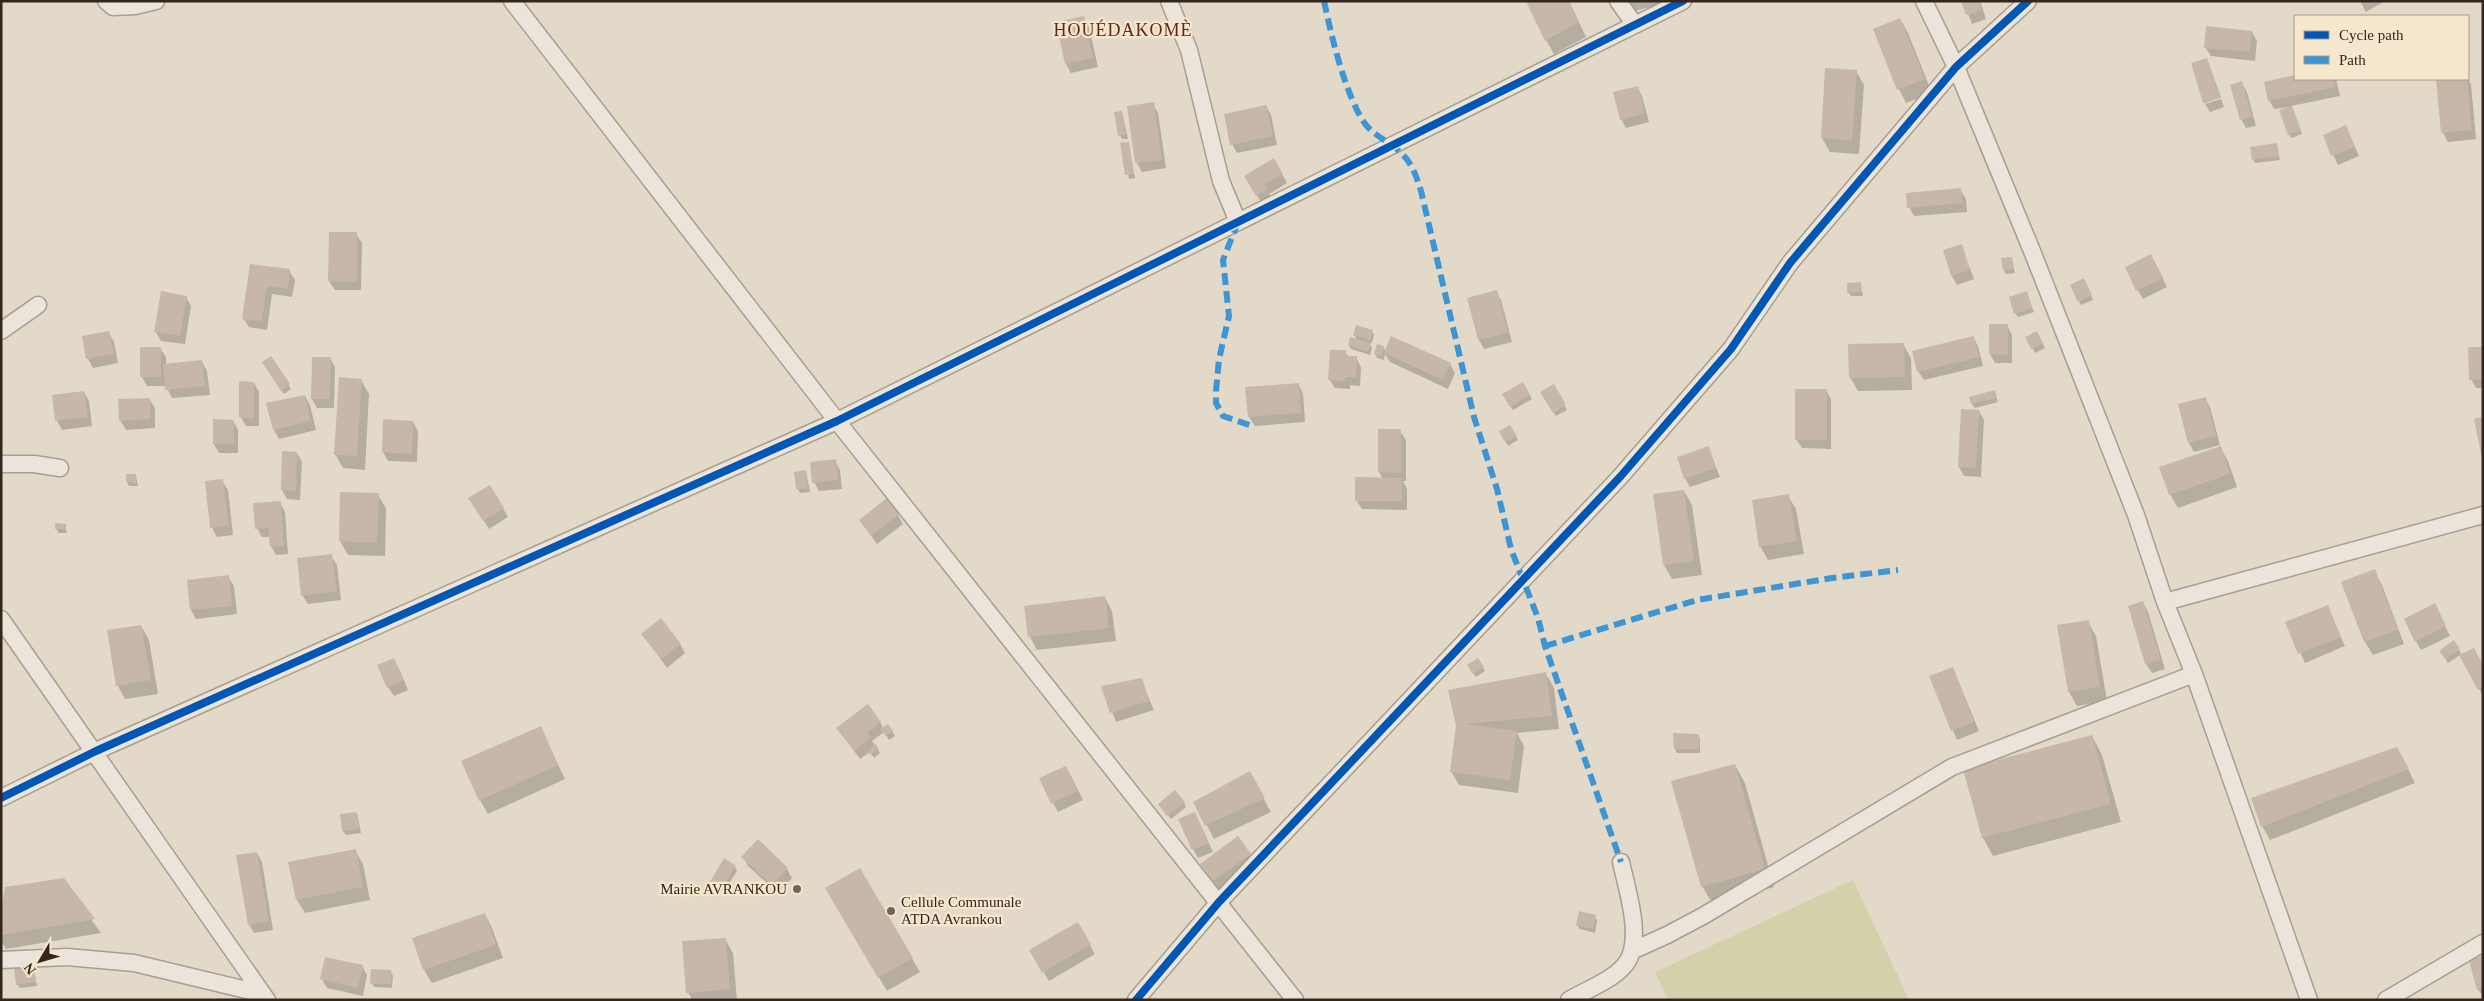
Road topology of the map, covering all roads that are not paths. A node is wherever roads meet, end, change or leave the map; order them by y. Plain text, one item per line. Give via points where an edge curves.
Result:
1 (106, 1) edge
2 (156, 1) edge
3 (512, 1) edge
4 (1168, 1) edge
5 (1618, 1) edge
6 (1683, 1) edge
7 (1924, 1) edge
8 (2028, 1) edge
9 (1635, 25) junction
10 (1956, 67) junction
11 (1238, 222) junction
12 (38, 305) dead end
13 (1, 330) edge
14 (837, 421) junction
15 (1, 464) edge
16 (60, 468) dead end
17 (2483, 515) edge
18 (2165, 602) junction
19 (1, 619) edge
20 (2194, 674) junction
21 (96, 751) junction
22 (1, 798) edge
23 (1622, 862) dead end
24 (1219, 902) junction
25 (2483, 943) edge
26 (1634, 950) junction
27 (1, 960) edge
28 (265, 997) edge
29 (1136, 1000) edge
30 (1295, 1000) edge
31 (1568, 1000) edge
32 (2309, 1000) edge
33 (2386, 1000) edge

1 - 2 street via 113,7
3 - 14 street
4 - 11 street via 1189,50 1221,181
5 - 9 street
6 - 9 street
7 - 10 street
8 - 10 street
9 - 11 street
10 - 18 street via 2132,506
10 - 24 street via 1790,263 1731,349 1620,477
11 - 14 street
12 - 13 street
14 - 21 street
14 - 24 street
15 - 16 street
17 - 18 street
18 - 20 street
19 - 21 street
20 - 26 street via 1952,767 1703,916
20 - 32 street
21 - 22 street
21 - 28 street
23 - 26 street via 1634,923
24 - 29 street
24 - 30 street
25 - 33 street
26 - 31 street via 1624,966 1611,977
27 - 28 street via 67,957 134,963

